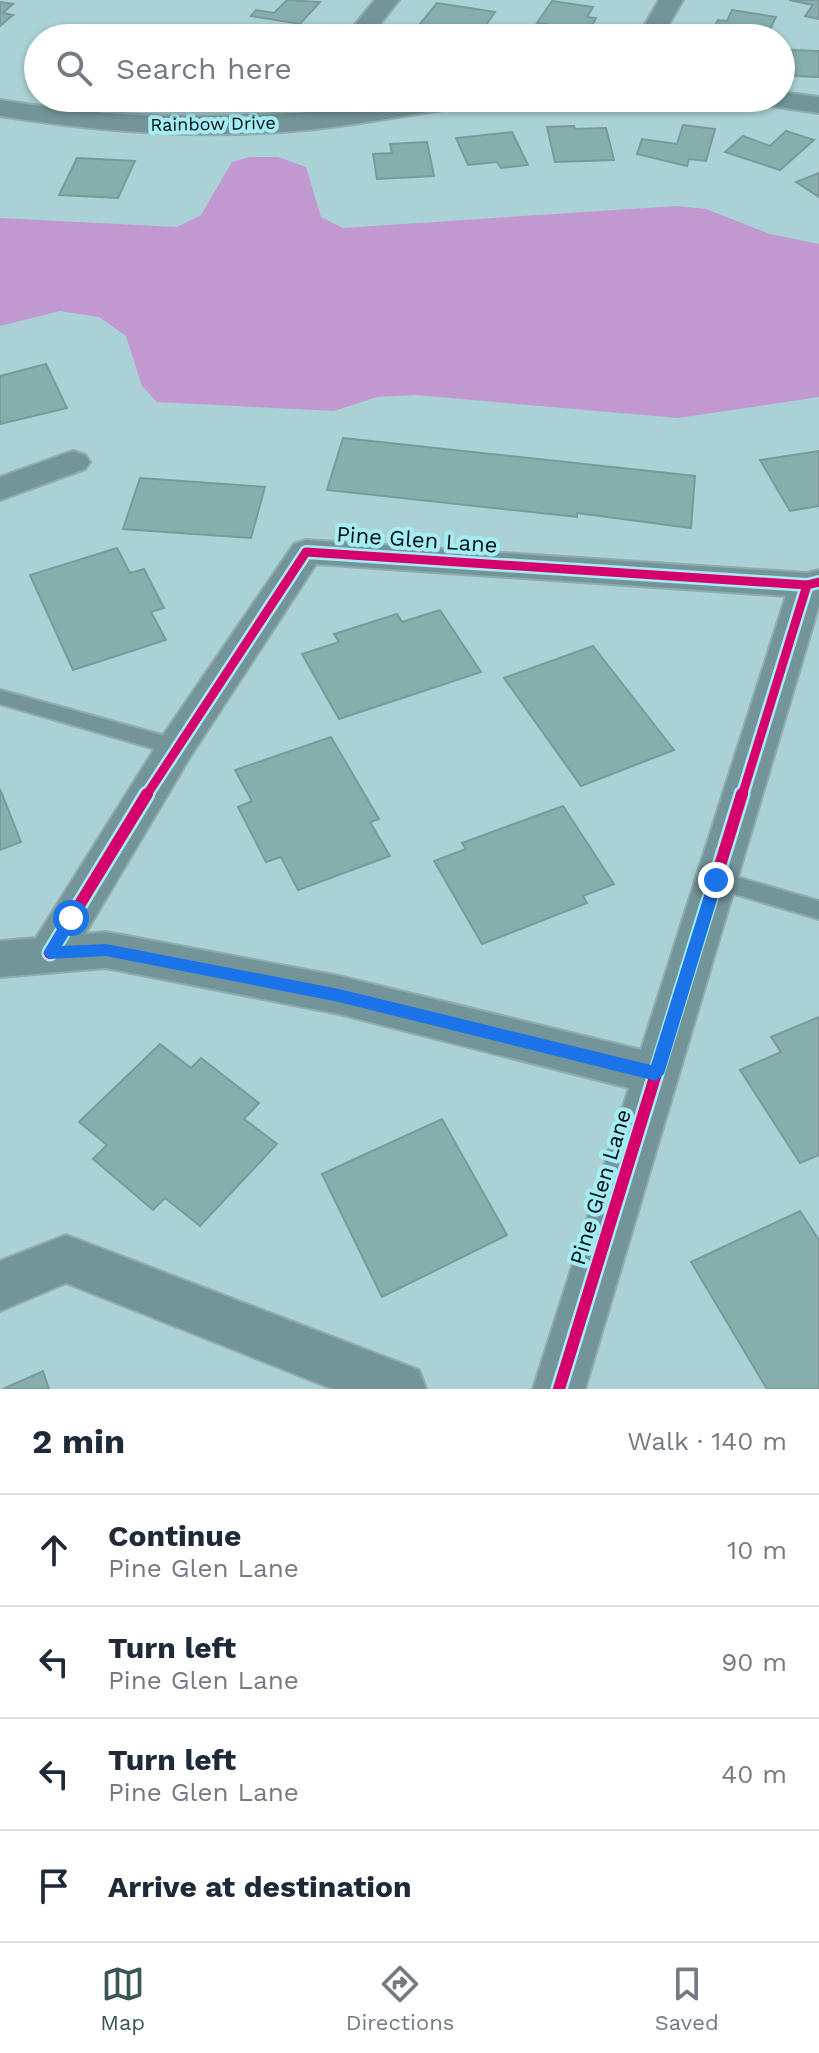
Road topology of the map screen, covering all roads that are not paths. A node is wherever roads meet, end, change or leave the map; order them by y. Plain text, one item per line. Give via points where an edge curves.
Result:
1 (387, 0) edge
2 (671, 0) edge
3 (367, 24) edge
4 (657, 24) edge
5 (795, 102) edge
6 (819, 105) edge
7 (0, 108) edge
8 (24, 111) edge
9 (34, 112) edge
10 (294, 112) edge
11 (73, 462) dead end
12 (0, 489) edge
13 (813, 583) edge
14 (0, 697) edge
15 (176, 747) junction
16 (716, 880) junction
17 (819, 910) edge
18 (50, 953) junction
19 (0, 959) edge
20 (656, 1074) junction
21 (0, 1286) edge
22 (400, 1389) edge
23 (559, 1389) edge

1 - 3 street
2 - 4 street
5 - 6 street
7 - 8 street, Rainbow Drive
9 - 10 street, Rainbow Drive via 152,126
11 - 12 street
13 - 15 street, Pine Glen Lane via 306,552
13 - 16 street, Pine Glen Lane
14 - 15 lane
15 - 18 street, Pine Glen Lane
16 - 17 lane
16 - 20 street, Pine Glen Lane
18 - 19 street
18 - 20 street via 106,950 324,992
20 - 23 street, Pine Glen Lane
21 - 22 street via 66,1259

